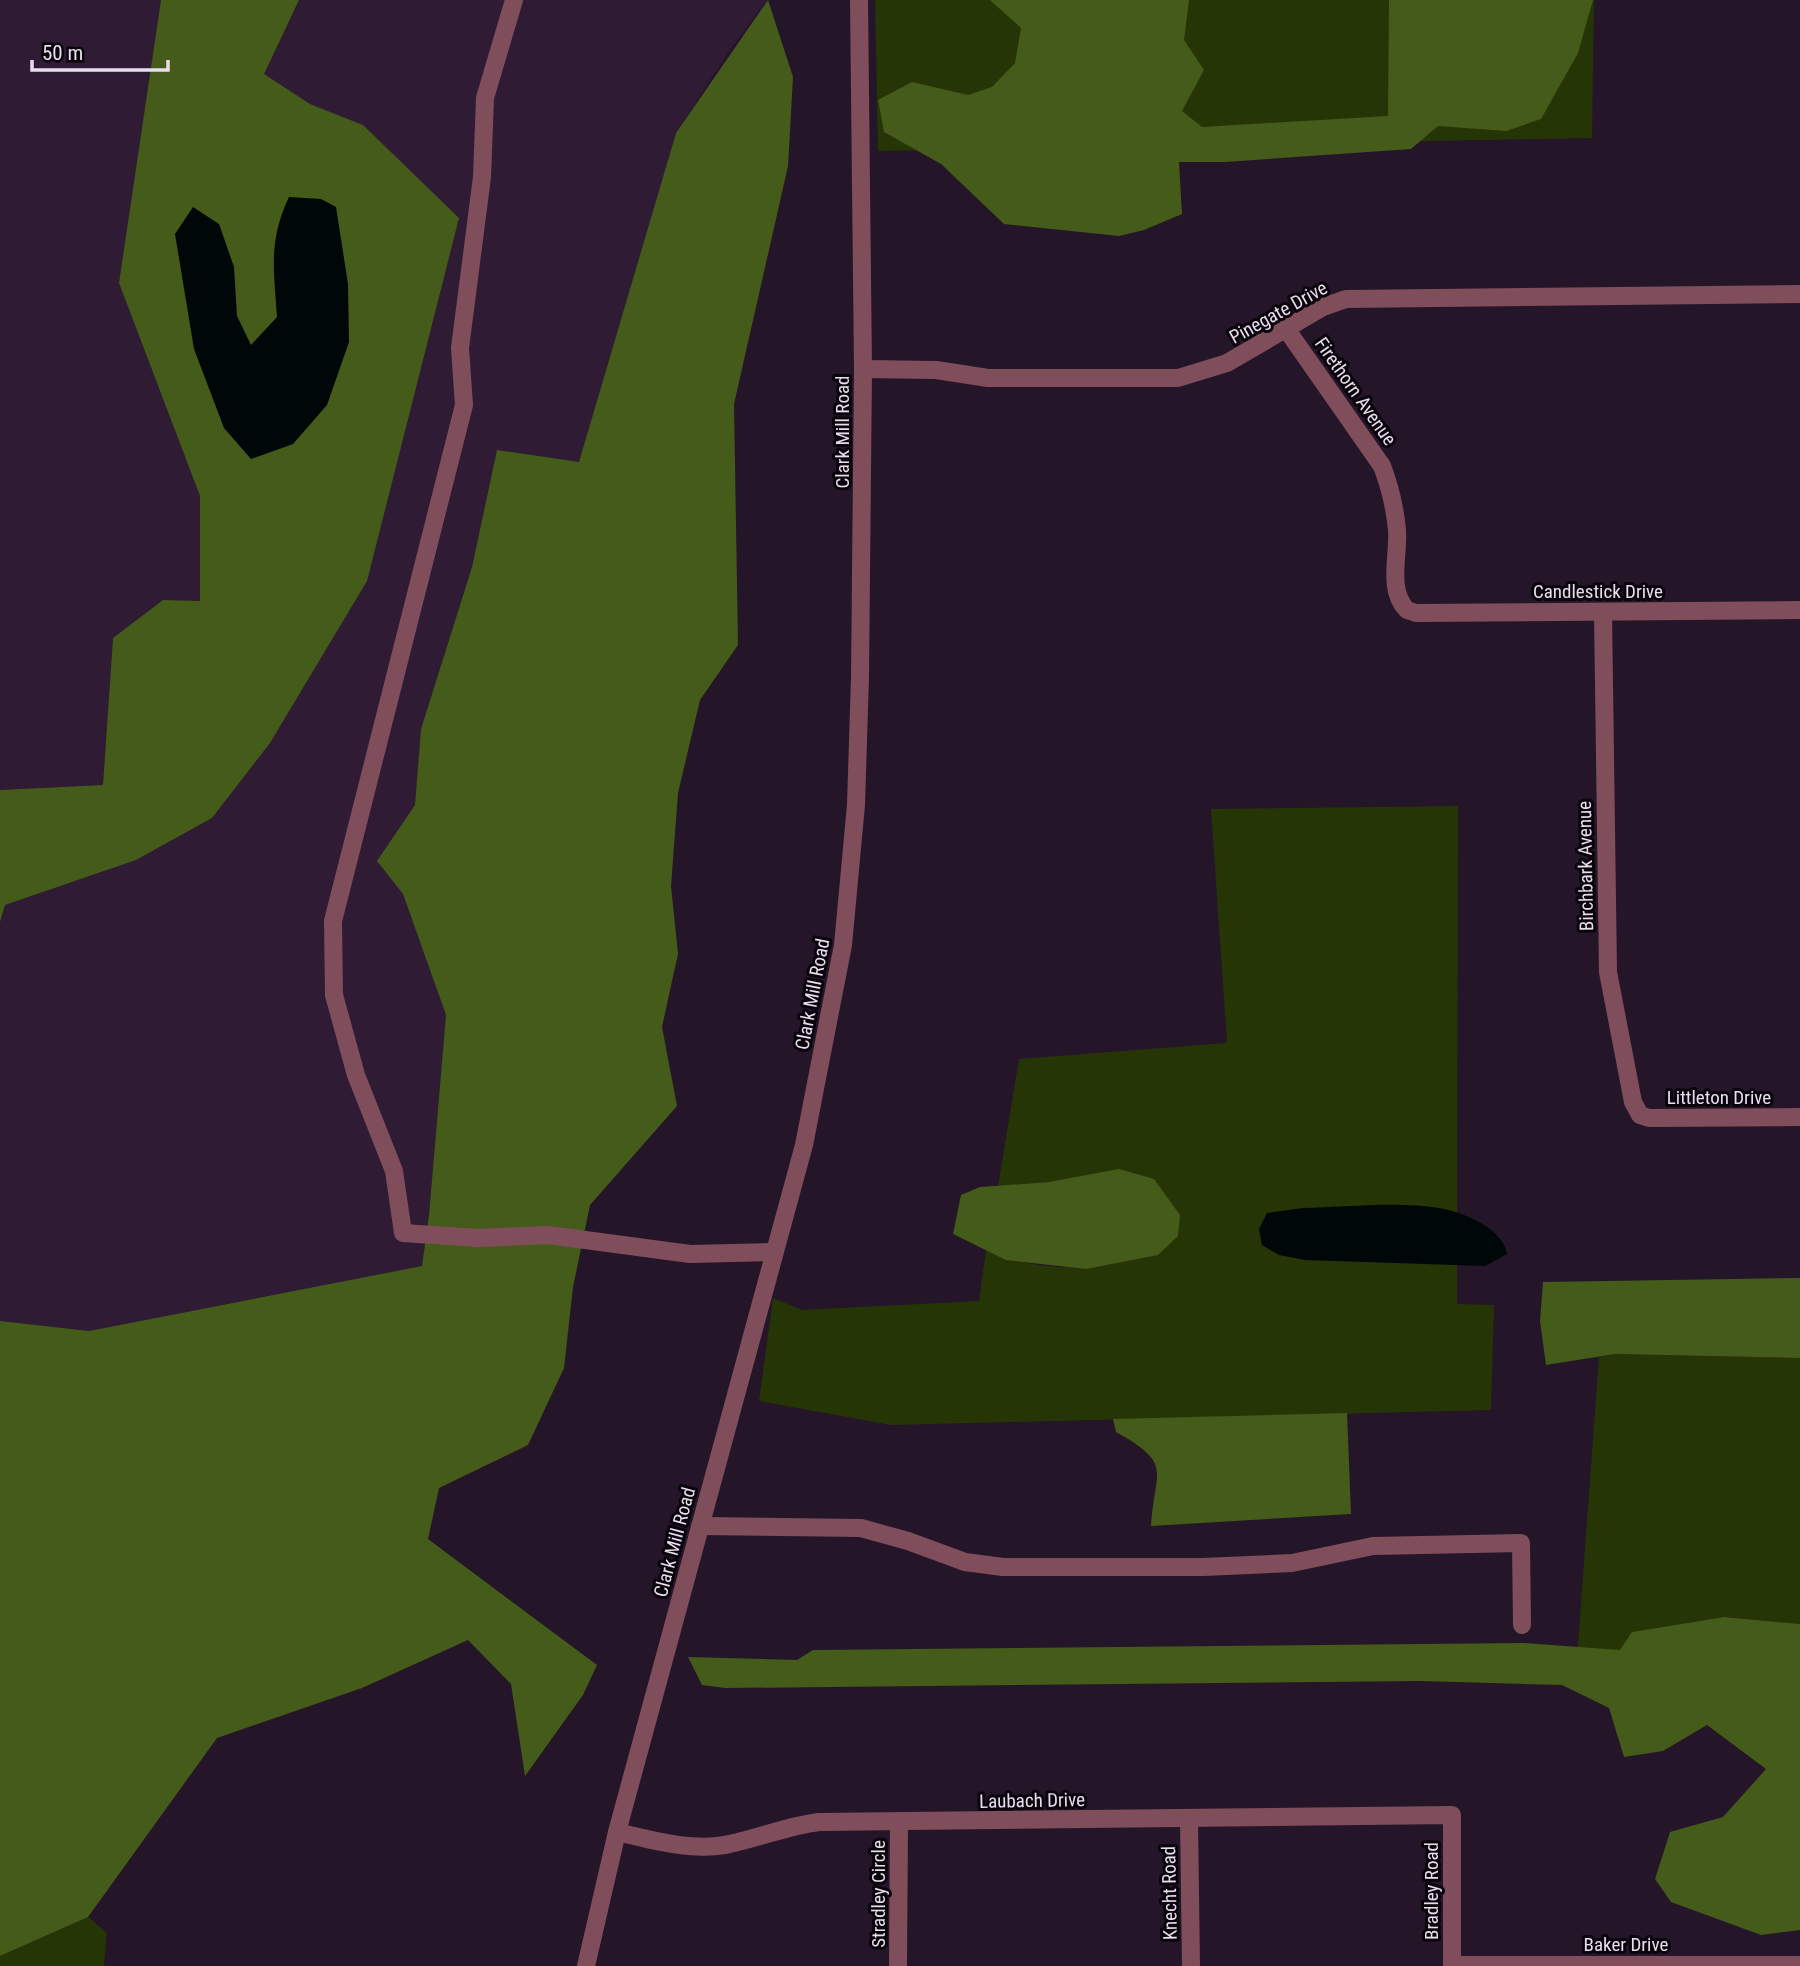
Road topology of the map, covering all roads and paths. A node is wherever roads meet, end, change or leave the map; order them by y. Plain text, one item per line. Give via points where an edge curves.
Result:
1 (514, 0) edge
2 (859, 0) edge
3 (1800, 294) edge
4 (1287, 330) junction
5 (863, 369) junction
6 (1400, 603) joint
7 (1800, 610) edge
8 (1603, 612) junction
9 (1640, 1115) joint
10 (1800, 1117) edge
11 (774, 1252) junction
12 (700, 1526) junction
13 (1521, 1625) dead end
14 (1452, 1815) joint
15 (1189, 1819) junction
16 (899, 1823) junction
17 (617, 1832) junction
18 (1800, 1965) edge
19 (586, 1966) edge
20 (898, 1966) edge
21 (1191, 1966) edge
22 (1452, 1966) edge

1 - 11 street via 485,98 482,177 460,348 464,405 333,921 334,995 356,1075 394,1171 403,1233 478,1238 548,1235 690,1254
2 - 5 street, Clark Mill Road
3 - 4 street, Pinegate Drive via 1372,297 1323,307
4 - 5 street, Pinegate Drive via 1227,363 1178,378 988,379 936,370
4 - 6 street, Firethorn Avenue via 1382,466 1395,511
5 - 11 street, Clark Mill Road via 860,677 851,882 812,1110
6 - 8 street, Candlestick Drive via 1416,613
7 - 8 street, Candlestick Drive
8 - 9 street, Birchbark Avenue via 1608,972 1633,1102
9 - 10 street, Littleton Drive
11 - 12 street, Clark Mill Road
12 - 13 street via 861,1528 964,1562 1003,1567 1292,1563 1373,1546 1521,1543
12 - 17 street, Clark Mill Road
14 - 15 street, Laubach Drive
14 - 22 street, Bradley Road
15 - 16 street, Laubach Drive
15 - 21 street, Knecht Road
16 - 17 street, Laubach Drive via 801,1824 706,1847
16 - 20 street, Stradley Circle
17 - 19 street, Clark Mill Road
18 - 22 street, Baker Drive

